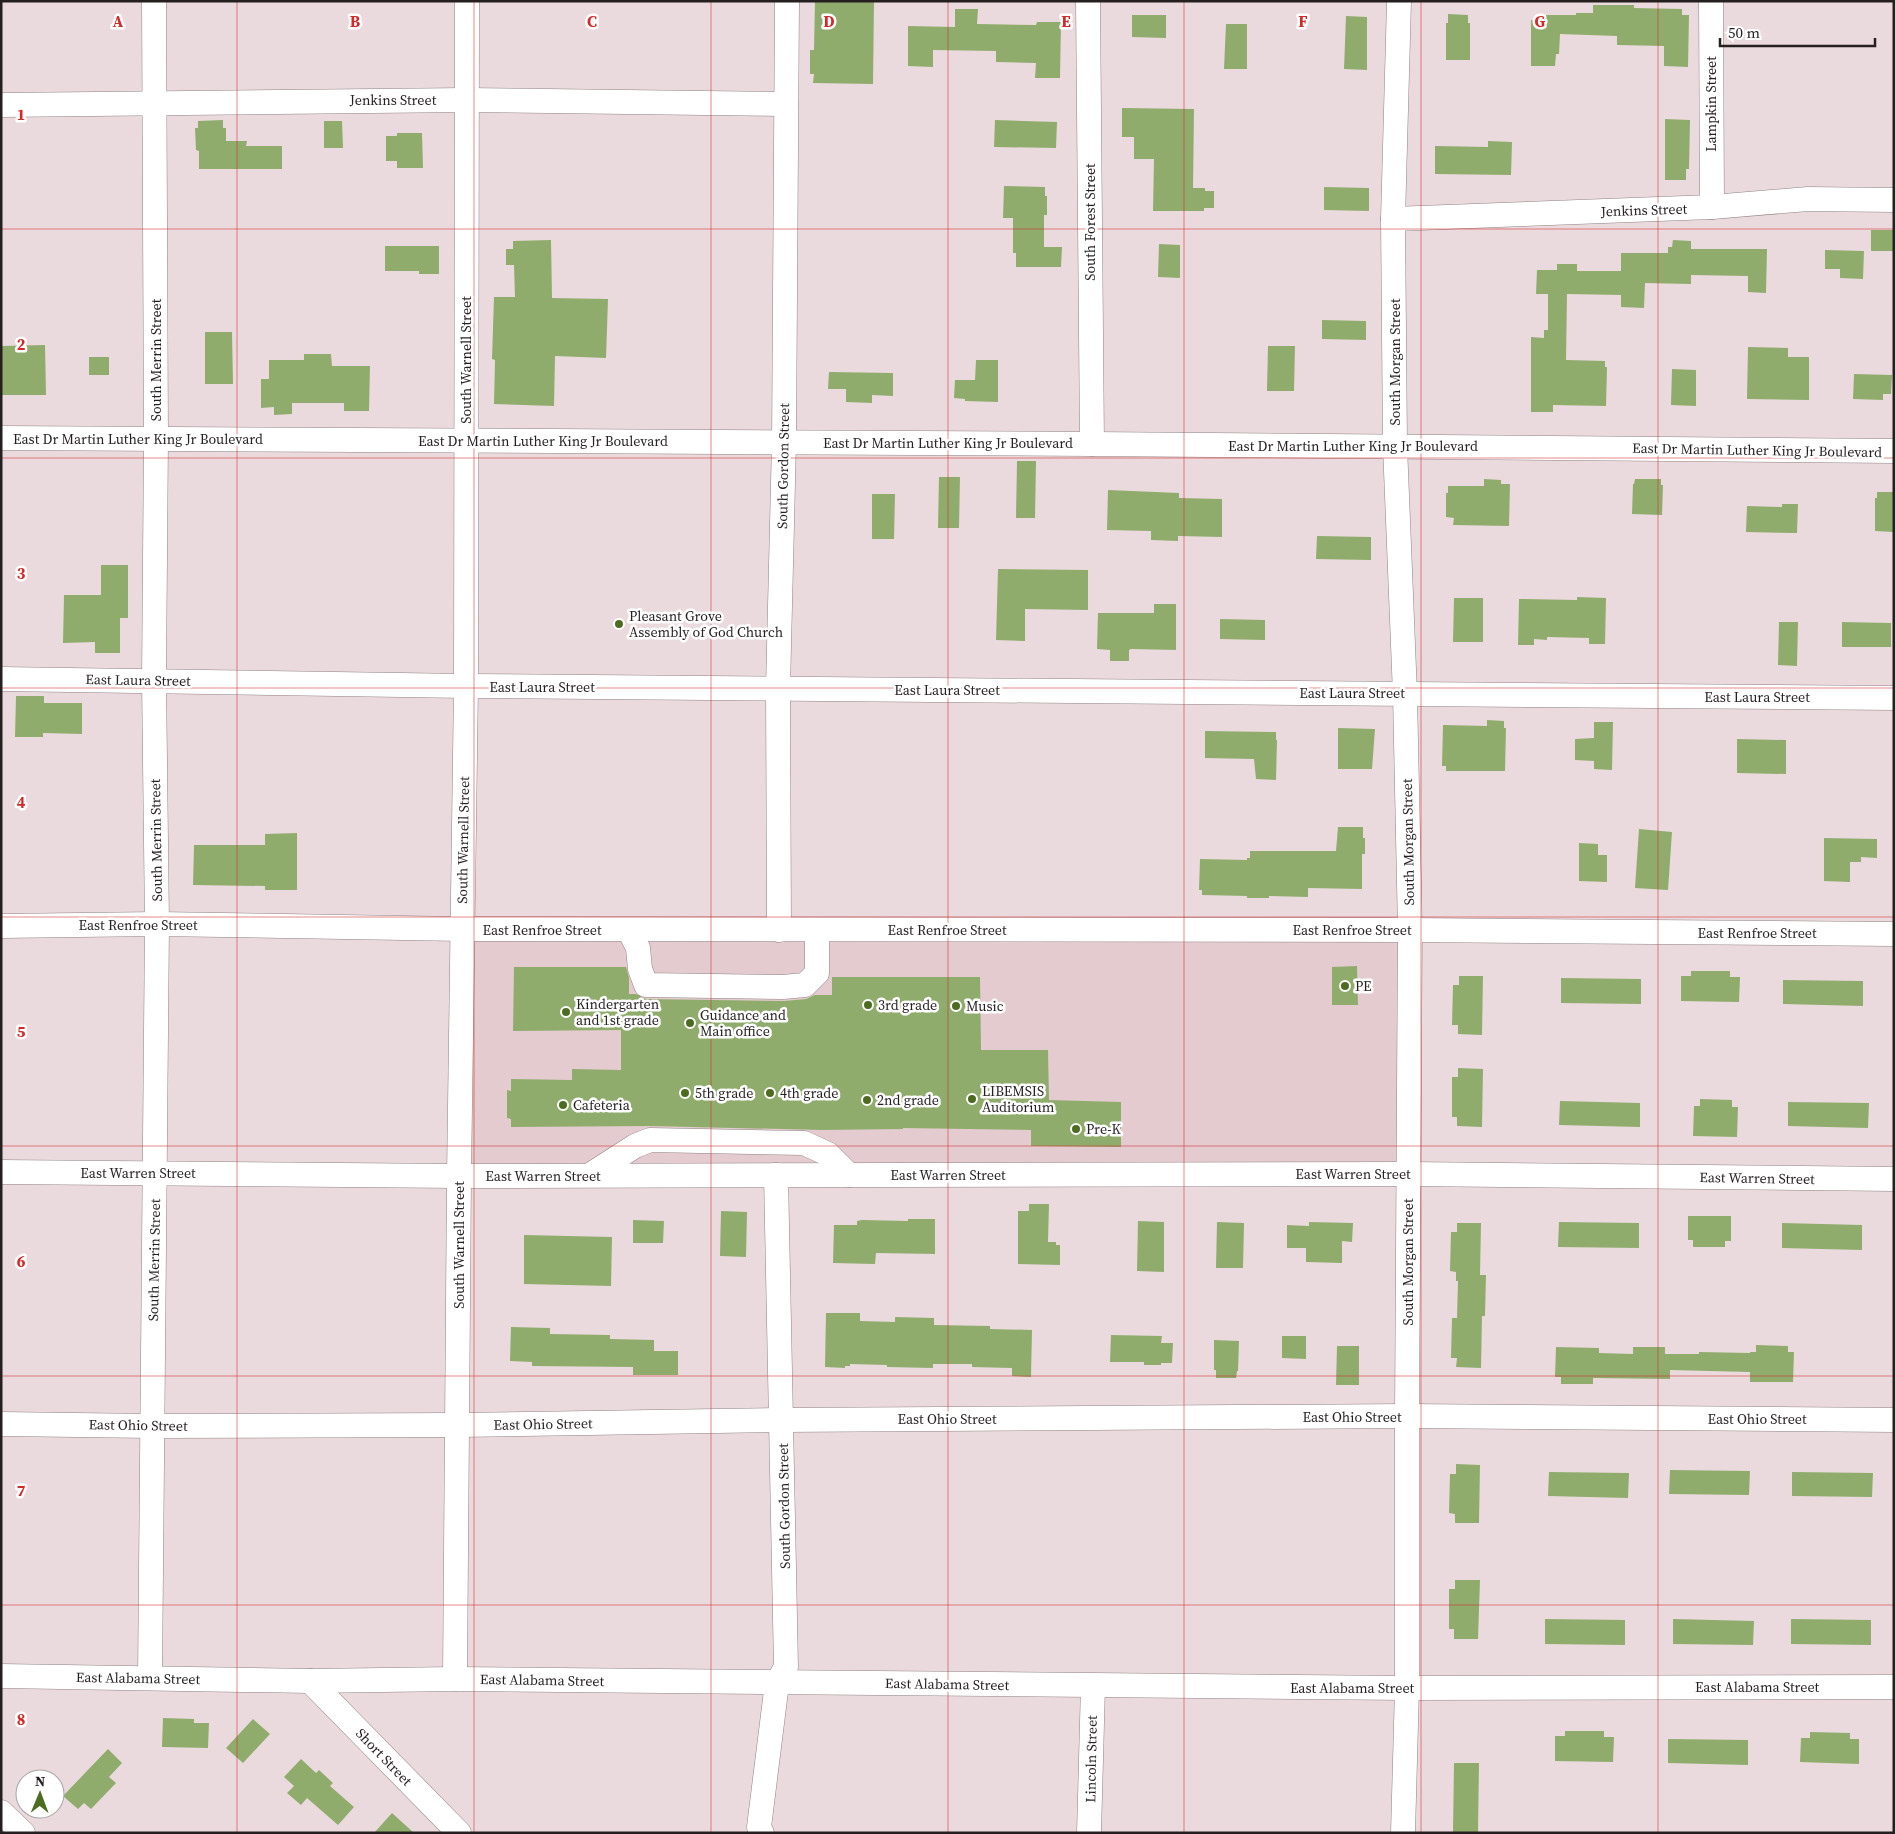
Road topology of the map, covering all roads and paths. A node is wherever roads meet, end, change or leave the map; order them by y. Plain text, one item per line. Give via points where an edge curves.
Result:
1 (154, 1) edge
2 (467, 1) edge
3 (787, 1) edge
4 (1088, 1) edge
5 (1399, 1) edge
6 (1711, 1) edge
7 (466, 100) junction
8 (154, 102) junction
9 (786, 104) junction
10 (1, 105) edge
11 (1894, 200) edge
12 (1712, 208) junction
13 (1393, 219) junction
14 (1, 438) edge
15 (156, 439) junction
16 (466, 441) junction
17 (784, 442) junction
18 (1092, 444) junction
19 (1395, 446) junction
20 (1894, 451) edge
21 (1, 679) edge
22 (154, 680) junction
23 (466, 686) junction
24 (778, 688) junction
25 (1406, 694) junction
26 (1894, 698) edge
27 (157, 924) junction
28 (1, 926) edge
29 (462, 929) junction
30 (629, 930) junction
31 (778, 930) junction
32 (822, 930) junction
33 (1410, 930) junction
34 (1894, 934) edge
35 (1, 1172) edge
36 (155, 1173) junction
37 (1409, 1174) junction
38 (776, 1175) junction
39 (849, 1175) junction
40 (459, 1176) junction
41 (590, 1176) junction
42 (1894, 1179) edge
43 (1407, 1416) junction
44 (782, 1420) junction
45 (1894, 1420) edge
46 (1, 1424) edge
47 (458, 1425) junction
48 (152, 1426) junction
49 (1, 1676) edge
50 (150, 1678) junction
51 (456, 1679) junction
52 (310, 1680) junction
53 (777, 1682) junction
54 (1093, 1686) junction
55 (1894, 1687) edge
56 (1407, 1688) junction
57 (1, 1812) edge
58 (758, 1831) edge
59 (23, 1833) edge
60 (459, 1833) edge
61 (1089, 1833) edge
62 (1403, 1833) edge

1 - 8 street, South Merrin Street
2 - 7 street, South Warnell Street
3 - 9 street, South Gordon Street
4 - 18 street, South Forest Street
5 - 13 street, South Morgan Street
6 - 12 street, Lampkin Street
7 - 8 street, Jenkins Street
7 - 9 street, Jenkins Street
7 - 16 street, South Warnell Street
8 - 10 street, Jenkins Street
8 - 15 street, South Merrin Street
9 - 17 street, South Gordon Street
11 - 12 street, Jenkins Street via 1808,199
12 - 13 street, Jenkins Street
13 - 19 street, South Morgan Street
14 - 15 street, East Dr Martin Luther King Jr Boulevard
15 - 16 street, East Dr Martin Luther King Jr Boulevard
15 - 22 street, South Merrin Street
16 - 17 street, East Dr Martin Luther King Jr Boulevard
16 - 23 street, South Warnell Street
17 - 18 street, East Dr Martin Luther King Jr Boulevard
17 - 24 street, South Gordon Street
18 - 19 street, East Dr Martin Luther King Jr Boulevard
19 - 20 street, East Dr Martin Luther King Jr Boulevard
19 - 25 street, South Morgan Street
21 - 22 street, East Laura Street
22 - 23 street, East Laura Street
22 - 27 street, South Merrin Street
23 - 24 street, East Laura Street
23 - 29 street, South Warnell Street
24 - 25 street, East Laura Street
24 - 31 street, South Gordon Street
25 - 26 street, East Laura Street
25 - 33 street, South Morgan Street
27 - 28 street, East Renfroe Street
27 - 29 street, East Renfroe Street
27 - 36 street, South Merrin Street
29 - 30 street, East Renfroe Street
29 - 40 street, South Warnell Street
30 - 31 street, East Renfroe Street
30 - 32 street via 638,948 646,985 783,987 805,985 817,973 817,938
31 - 32 street, East Renfroe Street
32 - 33 street, East Renfroe Street
33 - 34 street, East Renfroe Street
33 - 37 street, South Morgan Street
35 - 36 street, East Warren Street
36 - 40 street, East Warren Street
36 - 48 street, South Merrin Street
37 - 39 street, East Warren Street
37 - 42 street, East Warren Street
37 - 43 street, South Morgan Street
38 - 39 street, East Warren Street
38 - 41 street, East Warren Street
38 - 44 street, South Gordon Street
39 - 41 street via 828,1154 804,1142 650,1140 635,1146
40 - 41 street, East Warren Street
40 - 47 street, South Warnell Street
43 - 44 street, East Ohio Street
43 - 45 street, East Ohio Street
43 - 56 street, South Morgan Street
44 - 47 street, East Ohio Street
44 - 53 street, South Gordon Street via 786,1667
46 - 48 street, East Ohio Street
47 - 48 street, East Ohio Street
47 - 51 street, South Warnell Street
48 - 50 street, South Merrin Street
49 - 50 street, East Alabama Street
50 - 52 street, East Alabama Street
51 - 52 street, East Alabama Street
51 - 53 street, East Alabama Street
52 - 60 street, Short Street
53 - 54 street, East Alabama Street
53 - 58 street, South Gordon Street
54 - 56 street, East Alabama Street
54 - 61 street, Lincoln Street
55 - 56 street, East Alabama Street
56 - 62 street, South Morgan Street
57 - 59 street

